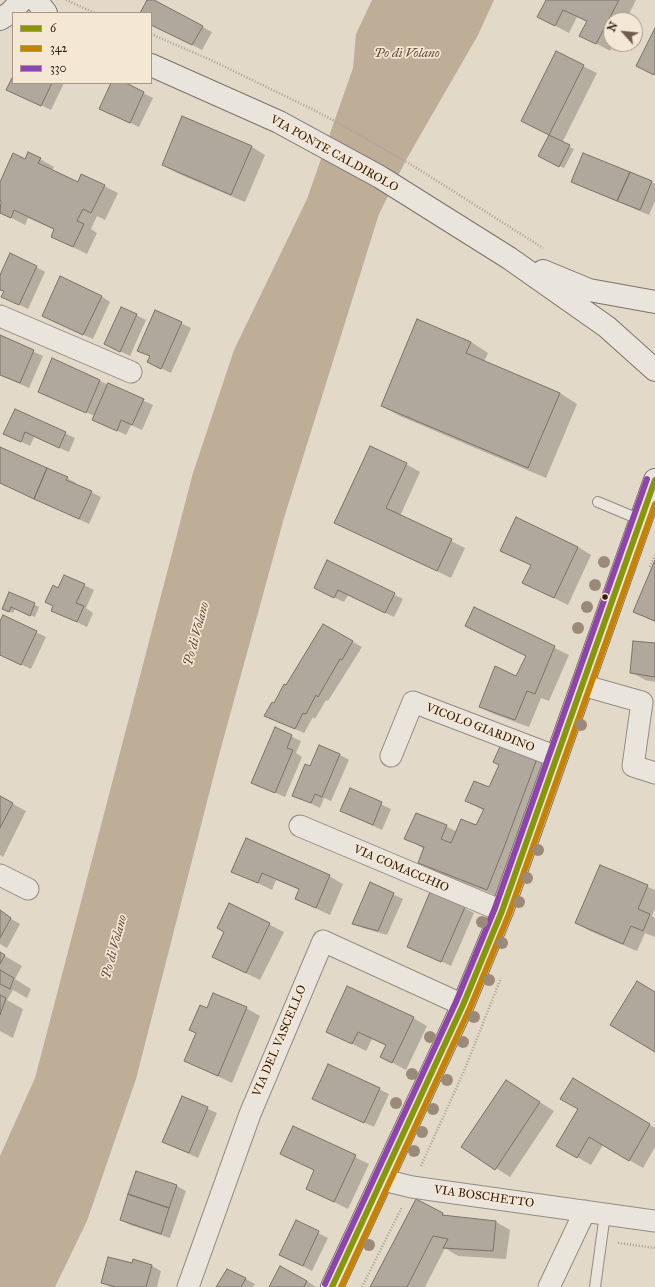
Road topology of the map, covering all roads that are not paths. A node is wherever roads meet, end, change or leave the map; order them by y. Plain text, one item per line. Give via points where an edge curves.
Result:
1 (22, 0) edge
2 (36, 0) edge
3 (45, 12) edge
4 (0, 19) edge
5 (12, 19) edge
6 (152, 65) edge
7 (510, 258) junction
8 (655, 302) edge
9 (0, 316) edge
10 (655, 346) edge
11 (655, 361) edge
12 (655, 370) edge
13 (130, 372) dead end
14 (655, 482) edge
15 (598, 502) dead end
16 (641, 520) junction
17 (582, 685) junction
18 (391, 756) dead end
19 (556, 757) junction
20 (655, 773) edge
21 (300, 826) dead end
22 (0, 875) edge
23 (28, 889) dead end
24 (502, 911) junction
25 (463, 1005) junction
26 (383, 1180) junction
27 (595, 1212) junction
28 (655, 1221) edge
29 (188, 1287) edge
30 (332, 1287) edge
31 (549, 1287) edge
32 (595, 1287) edge

1 - 4 main road
2 - 3 main road
4 - 5 main road
6 - 7 main road, VIA PONTE CALDIROLO via 279,122 380,177
7 - 8 main road, VIA PONTE CALDIROLO via 589,290
7 - 12 main road, VIA PONTE CALDIROLO via 607,327
9 - 13 street
10 - 11 main road
14 - 16 main road
15 - 16 lane
16 - 17 main road
17 - 19 main road
17 - 20 street via 642,702 633,766
18 - 19 street, VICOLO GIARDINO via 413,702
19 - 24 main road
21 - 24 street, VIA COMACCHIO
22 - 23 street
24 - 25 main road
25 - 26 main road
25 - 29 street, VIA DEL VASCELLO via 323,941 250,1114
26 - 27 street, VIA BOSCHETTO via 412,1187
26 - 30 main road
27 - 28 street, VIA BOSCHETTO
27 - 31 street
27 - 32 lane

